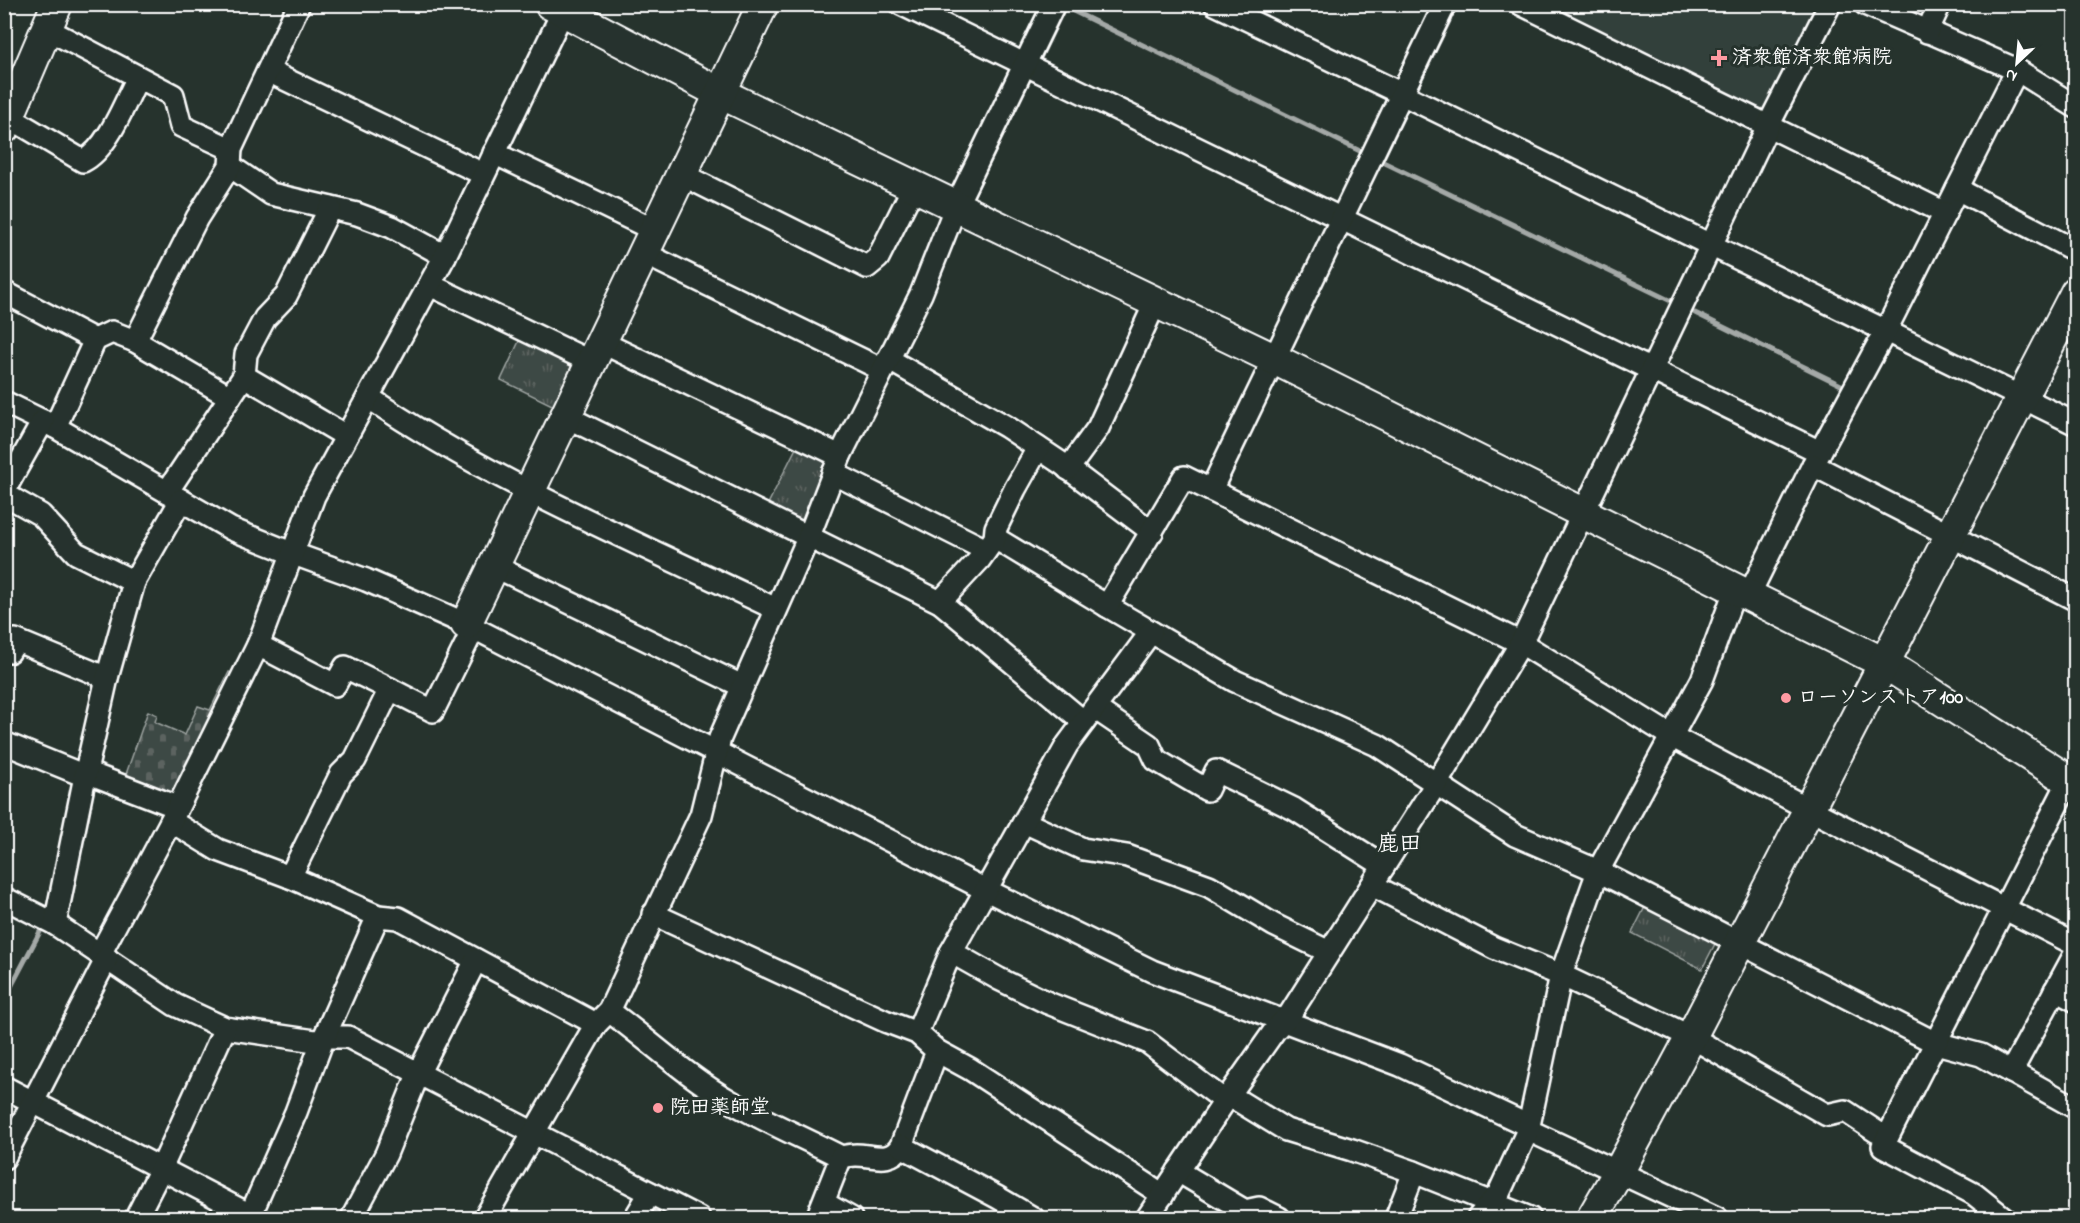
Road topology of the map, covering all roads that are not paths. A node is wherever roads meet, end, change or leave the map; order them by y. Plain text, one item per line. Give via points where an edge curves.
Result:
1 (299, 4) edge
2 (763, 4) edge
3 (901, 4) edge
4 (1054, 4) edge
5 (1215, 4) edge
6 (1445, 4) edge
7 (1521, 4) edge
8 (1830, 4) edge
9 (1865, 4) edge
10 (1940, 4) edge
11 (556, 8) edge
12 (52, 17) edge
13 (1927, 32) junction
14 (1025, 65) junction
15 (2017, 70) junction
16 (268, 71) junction
17 (138, 77) junction
18 (720, 93) junction
19 (1402, 94) junction
20 (9, 107) edge
21 (2076, 107) edge
22 (1768, 126) junction
23 (494, 153) junction
24 (231, 158) junction
25 (483, 174) junction
26 (681, 174) junction
27 (914, 186) junction
28 (1957, 189) junction
29 (956, 206) junction
30 (330, 208) junction
31 (1945, 213) junction
32 (1342, 219) junction
33 (649, 241) junction
34 (1712, 245) junction
35 (2076, 251) edge
36 (445, 256) junction
37 (430, 285) junction
38 (4, 292) edge
39 (2076, 292) edge
40 (1156, 301) junction
41 (1886, 330) junction
42 (94, 340) junction
43 (135, 341) junction
44 (596, 352) junction
45 (1274, 359) junction
46 (886, 365) junction
47 (1652, 370) junction
48 (244, 376) junction
49 (2021, 396) junction
50 (230, 397) junction
51 (368, 397) junction
52 (4, 402) edge
53 (565, 416) junction
54 (49, 424) junction
55 (2076, 424) edge
56 (346, 436) junction
57 (1038, 448) junction
58 (1816, 459) junction
59 (837, 465) junction
60 (1068, 469) junction
61 (1211, 490) junction
62 (529, 492) junction
63 (4, 493) edge
64 (174, 496) junction
65 (1583, 513) junction
66 (1152, 532) junction
67 (1950, 535) junction
68 (809, 536) junction
69 (991, 544) junction
70 (294, 554) junction
71 (494, 566) junction
72 (134, 582) junction
73 (1743, 591) junction
74 (2076, 600) edge
75 (939, 602) junction
76 (1107, 606) junction
77 (776, 609) junction
78 (470, 626) junction
79 (1151, 632) junction
80 (1521, 643) junction
81 (258, 645) junction
82 (4, 651) edge
83 (1884, 663) junction
84 (107, 678) junction
85 (742, 686) junction
86 (390, 689) junction
87 (1090, 715) junction
88 (1671, 736) junction
89 (4, 743) edge
90 (716, 752) junction
91 (86, 774) junction
92 (2072, 783) edge
93 (1436, 784) junction
94 (1809, 809) junction
95 (174, 814) junction
96 (1024, 822) junction
97 (1384, 866) junction
98 (1598, 871) junction
99 (290, 877) junction
100 (1372, 885) junction
101 (986, 890) junction
102 (4, 898) edge
103 (2005, 908) junction
104 (653, 914) junction
105 (378, 916) junction
106 (55, 924) junction
107 (1740, 942) junction
108 (2076, 945) edge
109 (951, 952) junction
110 (1329, 952) junction
111 (2076, 952) edge
112 (103, 956) junction
113 (476, 960) junction
114 (1561, 975) junction
115 (2055, 990) junction
116 (2076, 1001) edge
117 (602, 1017) junction
118 (1283, 1022) junction
119 (225, 1028) junction
120 (917, 1033) junction
121 (1691, 1037) junction
122 (323, 1040) junction
123 (1936, 1042) junction
124 (937, 1051) junction
125 (419, 1072) junction
126 (2011, 1072) junction
127 (4, 1088) edge
128 (1227, 1098) junction
129 (33, 1102) junction
130 (2076, 1108) edge
131 (1529, 1128) junction
132 (533, 1132) junction
133 (1888, 1136) junction
134 (901, 1146) junction
135 (841, 1157) junction
136 (4, 1158) edge
137 (162, 1169) junction
138 (1178, 1171) junction
139 (1414, 1172) junction
140 (1618, 1173) junction
141 (650, 1192) junction
142 (1163, 1195) junction
143 (1493, 1203) junction
144 (820, 1211) edge
145 (253, 1217) edge
146 (136, 1218) edge
147 (352, 1218) edge
148 (485, 1218) edge
149 (636, 1218) edge
150 (699, 1218) edge
151 (851, 1218) edge
152 (1033, 1218) edge
153 (1147, 1218) edge
154 (1279, 1218) edge
155 (1396, 1218) edge
156 (1478, 1218) edge
157 (1530, 1218) edge
158 (1592, 1218) edge
159 (1717, 1218) edge
160 (2004, 1218) edge

1 - 16 street
2 - 18 street
3 - 14 street
4 - 14 street
5 - 19 street
6 - 19 street
7 - 22 street
8 - 22 street
9 - 13 street
10 - 13 street
11 - 18 street
11 - 23 street
12 - 17 street
12 - 20 street
13 - 15 street
14 - 29 street
14 - 32 street
15 - 21 street
15 - 28 street
16 - 24 street
16 - 25 street
17 - 20 street via 109,132 93,156 82,161
17 - 24 street via 173,95 181,126
18 - 26 street
18 - 27 street
19 - 32 street
19 - 34 street
22 - 31 street
22 - 34 street
23 - 25 street
23 - 33 street
24 - 30 street via 271,194
24 - 43 street
25 - 36 street
26 - 27 street via 867,267 878,258
26 - 33 street
27 - 29 street
28 - 31 street
28 - 35 street
29 - 40 street
29 - 46 street via 921,294
30 - 36 street via 392,227
30 - 48 street via 286,296 265,318 246,354
31 - 41 street
32 - 45 street
32 - 47 street
33 - 44 street
33 - 46 street
34 - 41 street
34 - 47 street
36 - 37 street
37 - 44 street
37 - 51 street
38 - 42 street
39 - 49 street
40 - 45 street
40 - 60 street via 1098,428
41 - 49 street
41 - 58 street
42 - 43 street via 112,332
42 - 54 street
43 - 50 street
44 - 53 street
44 - 59 street
45 - 61 street
45 - 65 street
46 - 57 street via 1007,427
46 - 59 street
47 - 58 street
47 - 65 street
48 - 50 street
48 - 56 street
49 - 55 street
49 - 67 street
50 - 64 street
51 - 56 street
51 - 62 street via 416,430
52 - 54 street
53 - 62 street
53 - 68 street
54 - 63 street
54 - 64 street
56 - 70 street via 314,496
57 - 60 street
57 - 69 street
58 - 67 street
58 - 73 street
59 - 68 street
59 - 69 street
60 - 66 street
61 - 66 street via 1184,477
61 - 80 street
62 - 71 street
62 - 77 street
63 - 72 street via 41,515 76,553
64 - 70 street via 231,529
64 - 72 street
65 - 73 street
65 - 80 street
66 - 76 street
67 - 74 street
67 - 83 street
68 - 75 street
68 - 77 street
69 - 75 street
69 - 76 street
70 - 78 street via 366,580
70 - 81 street
71 - 78 street
71 - 85 street
72 - 84 street
73 - 83 street
73 - 88 street
75 - 87 street
76 - 79 street
77 - 85 street
78 - 86 street via 433,711
78 - 90 street
79 - 87 street
79 - 93 street via 1235,681 1377,745
80 - 88 street
80 - 93 street
81 - 86 street via 335,685 345,667
81 - 95 street
82 - 84 street via 9,651 15,640
83 - 92 street
83 - 94 street
84 - 91 street
85 - 90 street
86 - 99 street via 355,760 341,774
87 - 96 street via 1067,745
87 - 97 street via 1149,745 1155,760 1207,790 1216,771 1294,809
88 - 94 street
88 - 98 street
89 - 91 street
90 - 101 street
90 - 104 street via 701,814
91 - 95 street
91 - 106 street
92 - 103 street
93 - 97 street
93 - 98 street via 1515,835
94 - 103 street
94 - 107 street
95 - 99 street via 218,850
95 - 112 street
96 - 101 street
96 - 110 street via 1083,849 1127,856 1209,886
97 - 100 street
98 - 107 street
98 - 114 street
99 - 105 street
100 - 110 street
100 - 114 street via 1494,948
101 - 109 street
101 - 118 street via 1152,971
102 - 106 street
103 - 108 street
103 - 123 street
104 - 117 street
104 - 120 street
105 - 113 street via 398,918
105 - 122 street
106 - 112 street
107 - 121 street
107 - 123 street
109 - 120 street
109 - 128 street via 1048,1003 1148,1042
110 - 118 street
111 - 115 street
112 - 119 street via 176,1005
112 - 129 street
113 - 117 street
113 - 125 street
114 - 121 street
114 - 131 street
115 - 116 street
115 - 126 street
117 - 132 street
117 - 135 street via 643,1036 667,1058 729,1101
118 - 128 street
118 - 131 street via 1400,1065
119 - 122 street
119 - 137 street
120 - 124 street
121 - 133 street via 1827,1115 1845,1111
121 - 140 street
122 - 125 street via 348,1037
122 - 145 street
123 - 126 street via 1981,1055
123 - 133 street
124 - 134 street
124 - 142 street
125 - 132 street
125 - 147 street via 386,1154
126 - 130 street
127 - 129 street
128 - 138 street
128 - 139 street via 1286,1130
129 - 136 street
129 - 137 street
131 - 140 street
131 - 143 street
132 - 141 street
132 - 148 street
133 - 160 street via 1883,1146 1974,1194
134 - 135 street via 897,1153 885,1158 854,1154
134 - 152 street
135 - 144 street
137 - 145 street
137 - 146 street
138 - 142 street
138 - 154 street via 1245,1211 1259,1208
139 - 143 street
139 - 155 street
140 - 158 street
140 - 159 street
141 - 149 street
141 - 150 street
142 - 153 street
143 - 156 street
143 - 157 street
144 - 151 street

